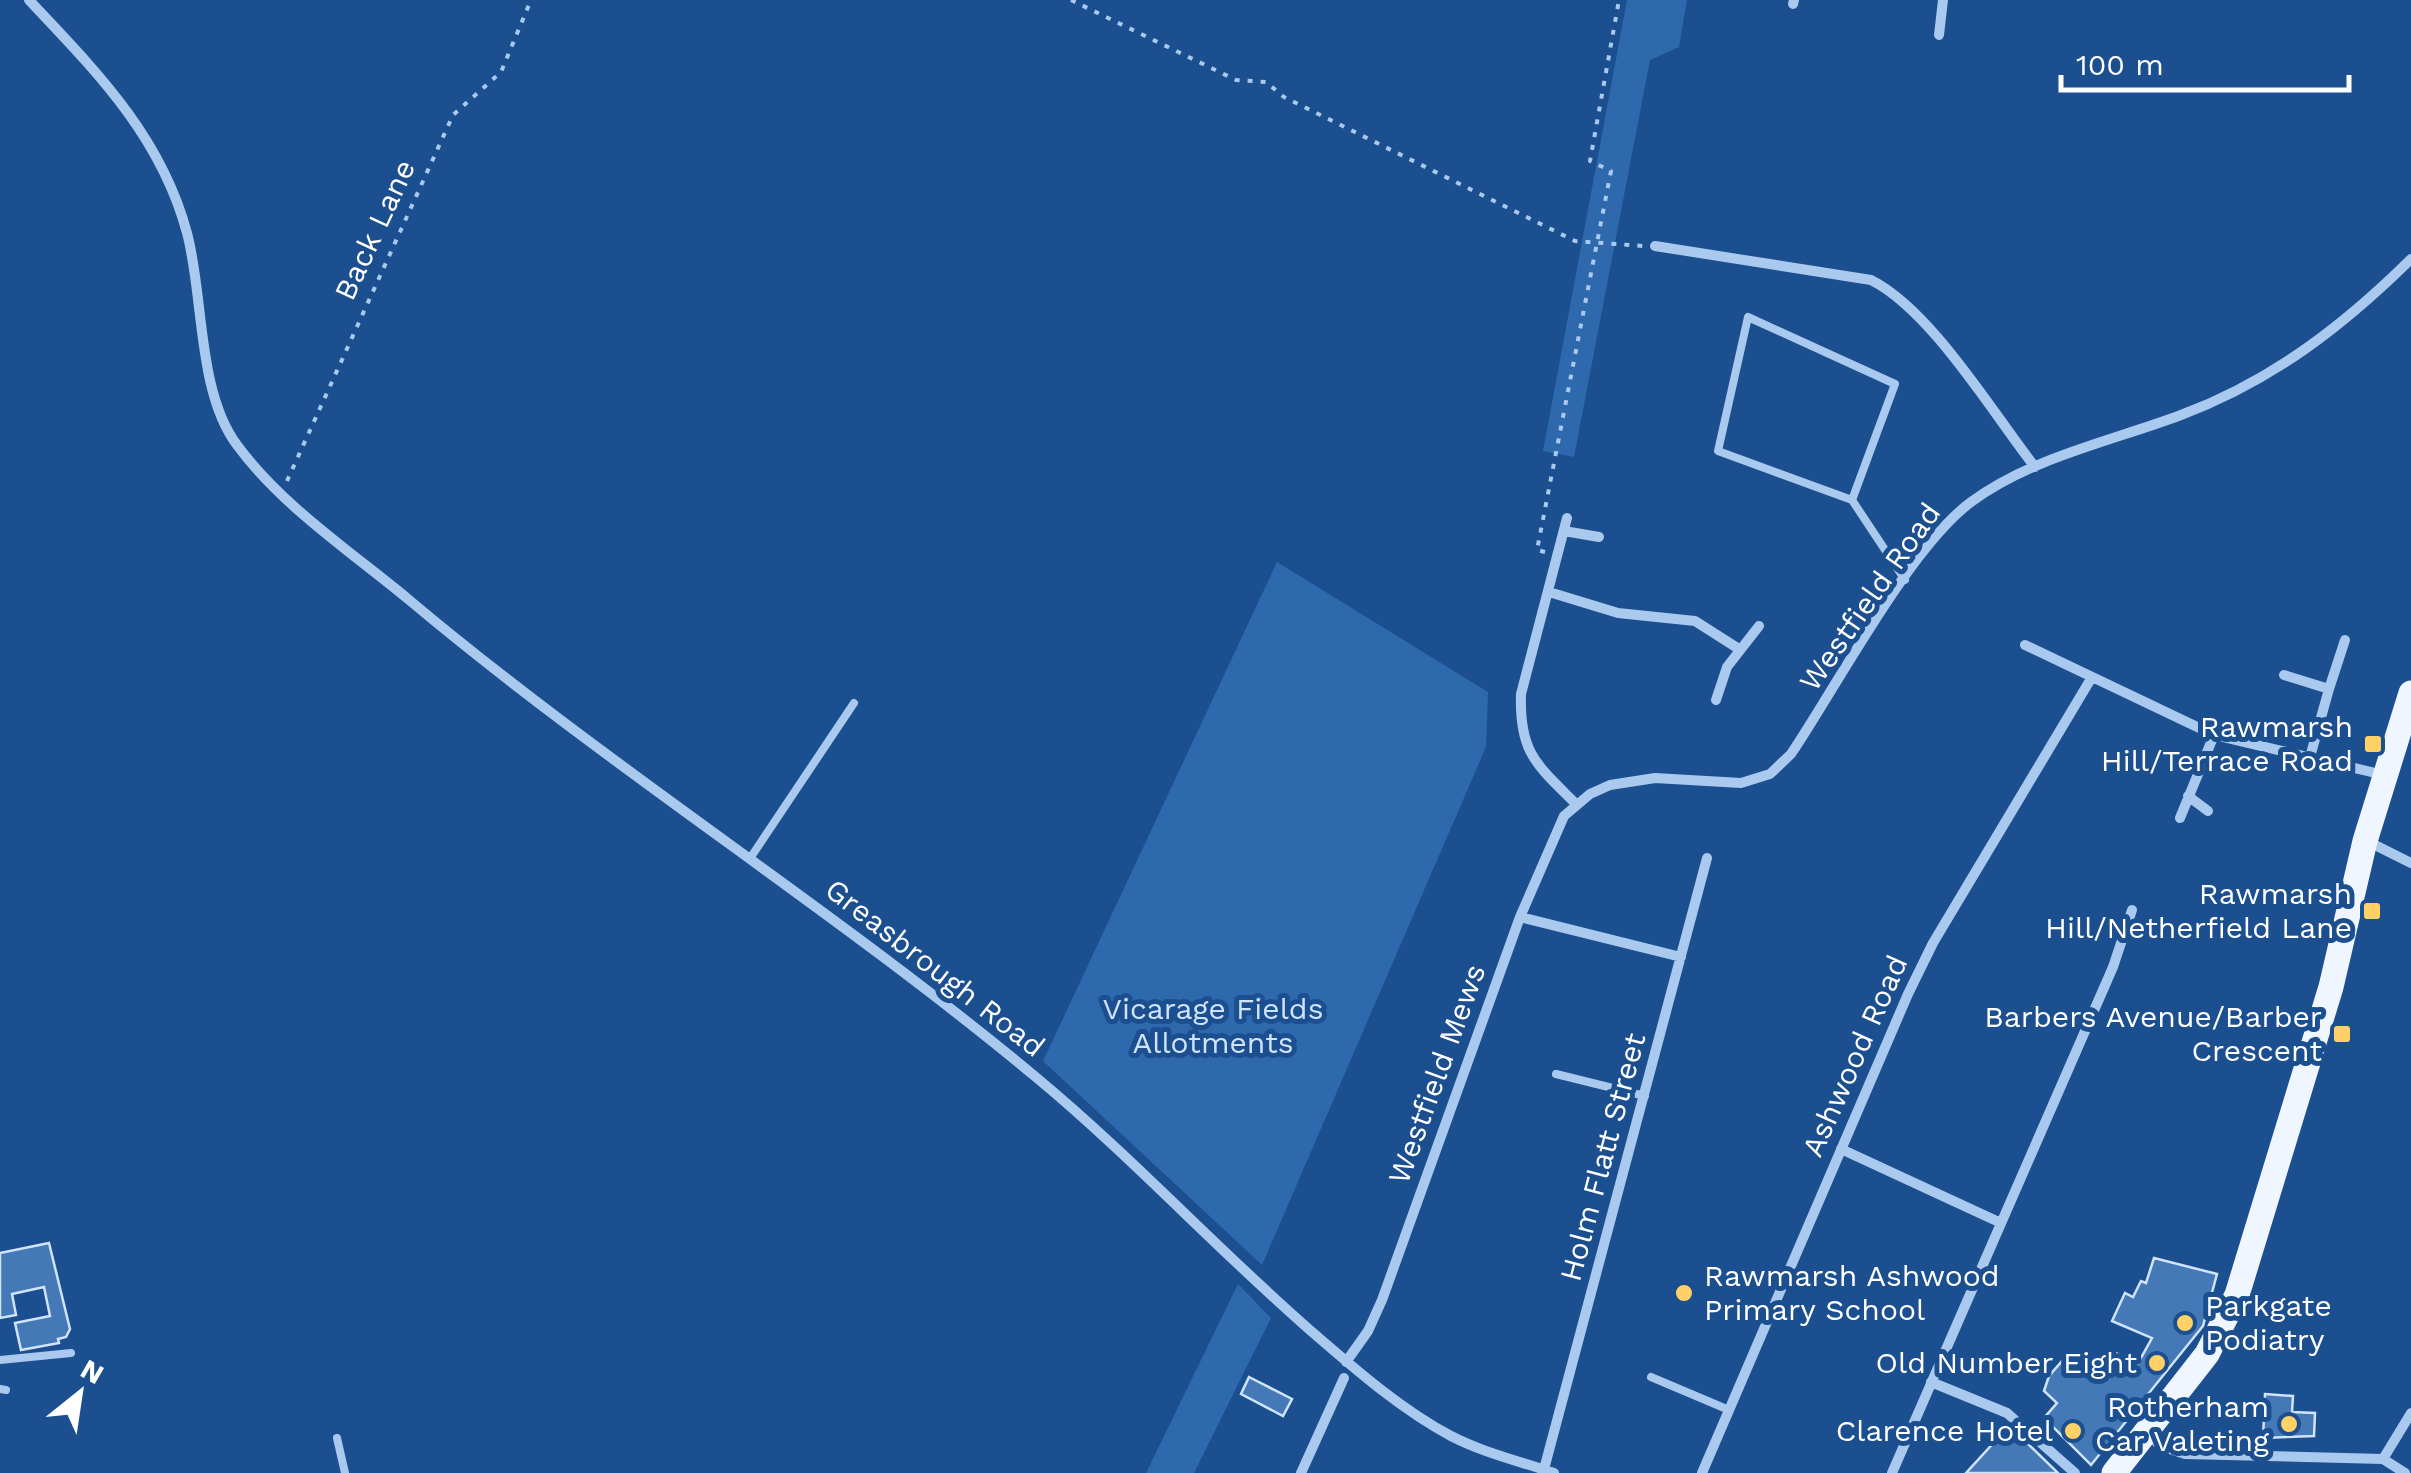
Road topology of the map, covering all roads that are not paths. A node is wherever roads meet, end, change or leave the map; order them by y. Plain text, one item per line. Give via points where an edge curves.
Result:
1 (29, 0) edge
2 (1943, 0) edge
3 (1938, 35) dead end
4 (1655, 246) road end
5 (2411, 258) edge
6 (2035, 467) junction
7 (1852, 500) junction
8 (1567, 518) dead end
9 (1564, 530) junction
10 (1599, 537) dead end
11 (1906, 580) junction
12 (1548, 592) junction
13 (1760, 626) dead end
14 (2346, 640) dead end
15 (2025, 645) dead end
16 (1739, 648) junction
17 (2284, 675) dead end
18 (2092, 677) junction
19 (2329, 689) junction
20 (2411, 695) edge
21 (1716, 700) dead end
22 (854, 703) dead end
23 (2214, 735) junction
24 (2310, 757) junction
25 (2384, 774) junction
26 (2188, 796) junction
27 (1576, 804) junction
28 (2208, 811) dead end
29 (2180, 818) dead end
30 (2366, 840) junction
31 (751, 857) junction
32 (1708, 858) dead end
33 (2411, 863) edge
34 (2132, 910) dead end
35 (1520, 917) junction
36 (1682, 957) junction
37 (1556, 1074) dead end
38 (1644, 1096) junction
39 (1841, 1149) junction
40 (2001, 1223) junction
41 (71, 1353) dead end
42 (0, 1360) edge
43 (1346, 1362) junction
44 (1344, 1378) dead end
45 (1650, 1378) dead end
46 (1932, 1382) junction
47 (1728, 1410) junction
48 (2411, 1413) edge
49 (2154, 1426) junction
50 (337, 1438) dead end
51 (2383, 1459) junction
52 (1547, 1472) edge
53 (345, 1473) edge
54 (1301, 1473) edge
55 (1702, 1473) edge
56 (1892, 1473) edge
57 (2075, 1473) edge
58 (2114, 1473) edge
59 (2405, 1473) edge

1 - 31 street, Greasbrough Road via 121,98 168,173 188,237 214,390 234,442 283,495 478,658
2 - 3 street
4 - 6 street via 1872,280 1890,289
5 - 6 street, Westfield Road via 2290,363 2186,414
6 - 11 street, Westfield Road via 1953,517
7 - 7 lane via 1718,451 1748,317 1895,384
7 - 11 lane
8 - 9 street
9 - 10 street
9 - 12 street
11 - 27 street, Westfield Road via 1791,754 1770,774 1730,783 1629,780
12 - 16 street via 1618,613 1695,620
12 - 27 street via 1521,694 1521,738
13 - 16 street
14 - 19 street
15 - 18 street
16 - 21 street
17 - 19 street
18 - 23 street
18 - 39 street, Ashwood Road via 1933,943
19 - 24 street
20 - 25 main road
22 - 31 lane
23 - 24 street
23 - 26 street
24 - 25 street
25 - 30 main road
26 - 28 street
26 - 29 street
27 - 35 street, Westfield Mews via 1557,826
30 - 33 street
30 - 49 main road via 2331,987 2237,1294 2207,1354
31 - 43 street, Greasbrough Road via 1038,1078
32 - 36 street, Holm Flatt Street
34 - 40 street
35 - 36 street
35 - 43 street, Westfield Mews via 1382,1300
36 - 38 street, Holm Flatt Street
37 - 38 lane
38 - 52 street, Holm Flatt Street
39 - 40 street
39 - 47 street, Ashwood Road
40 - 46 street
41 - 42 lane
43 - 52 street, Greasbrough Road via 1445,1433
44 - 54 street
45 - 47 lane
46 - 56 street
46 - 57 street via 2007,1413
47 - 55 street, Ashwood Road
48 - 51 street
49 - 51 street via 2161,1446 2185,1454
49 - 58 main road
50 - 53 lane
51 - 59 street

